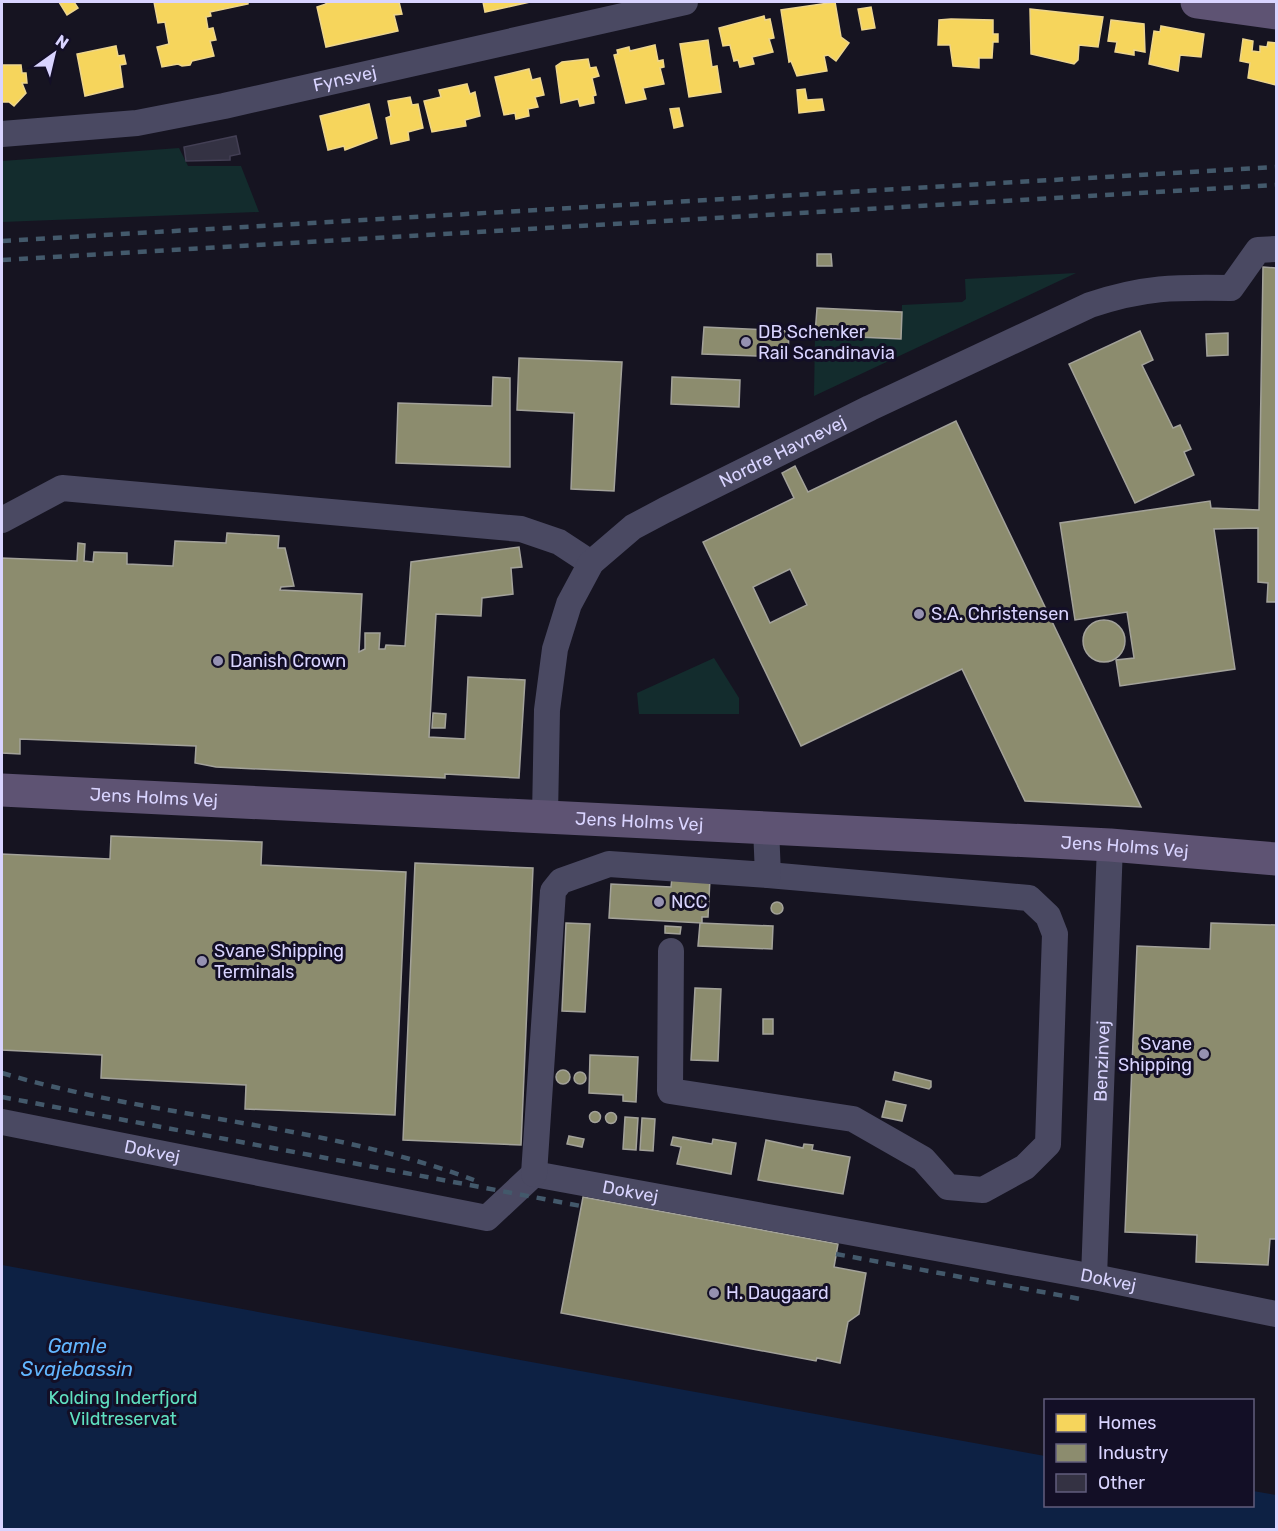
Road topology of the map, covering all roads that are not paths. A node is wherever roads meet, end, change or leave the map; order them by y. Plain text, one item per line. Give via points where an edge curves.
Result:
1 (685, 2) edge
2 (1197, 2) edge
3 (1276, 13) edge
4 (2, 134) edge
5 (1276, 249) edge
6 (2, 520) edge
7 (591, 563) junction
8 (2, 790) edge
9 (545, 816) junction
10 (766, 828) junction
11 (1110, 845) junction
12 (1276, 859) edge
13 (768, 875) junction
14 (671, 951) dead end
15 (2, 1122) edge
16 (534, 1174) junction
17 (1094, 1277) junction
18 (1276, 1314) edge

1 - 4 street, Fynsvej via 137,123
2 - 3 main road
5 - 7 street, Nordre Havnevej via 1258,250 1231,288 1164,287 1126,293 1090,305 675,505 633,527
6 - 7 street via 62,488 520,529 559,542
7 - 9 street, Nordre Havnevej via 568,604 555,649 547,710
8 - 9 main road, Jens Holms Vej
9 - 10 main road, Jens Holms Vej
10 - 11 main road, Jens Holms Vej
10 - 13 street
11 - 12 main road, Jens Holms Vej
11 - 17 street, Benzinvej
13 - 14 street via 1029,898 1048,916 1055,934 1048,1144 1025,1167 983,1190 948,1187 923,1160 852,1119 670,1091
13 - 16 street via 609,864 561,881 553,891
15 - 16 street, Dokvej via 487,1218
16 - 17 street, Dokvej
17 - 18 street, Dokvej

